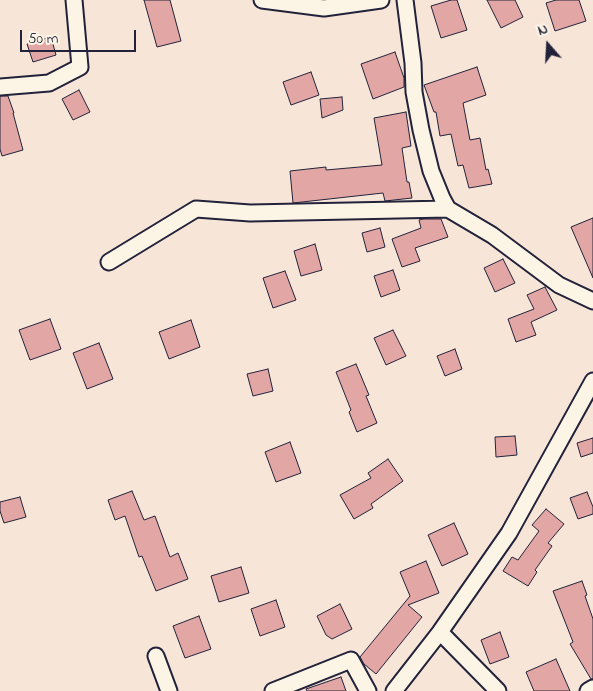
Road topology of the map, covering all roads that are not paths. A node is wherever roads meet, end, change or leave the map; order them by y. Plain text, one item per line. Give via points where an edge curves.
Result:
1 (74, 0) edge
2 (262, 0) edge
3 (381, 0) edge
4 (404, 0) edge
5 (0, 86) edge
6 (448, 209) junction
7 (109, 262) dead end
8 (593, 301) edge
9 (593, 381) edge
10 (440, 632) junction
11 (156, 656) dead end
12 (593, 688) edge
13 (169, 691) edge
14 (272, 691) edge
15 (368, 691) edge
16 (394, 691) edge
17 (498, 691) edge
18 (588, 691) edge

1 - 5 street via 80,67 49,83
2 - 3 street via 324,8
4 - 6 street via 421,130 432,171
6 - 7 street via 250,213 196,209
6 - 8 street via 492,235 558,284
9 - 10 street via 509,533
10 - 16 street
10 - 17 street
11 - 13 street
12 - 18 street
14 - 15 street via 351,660

